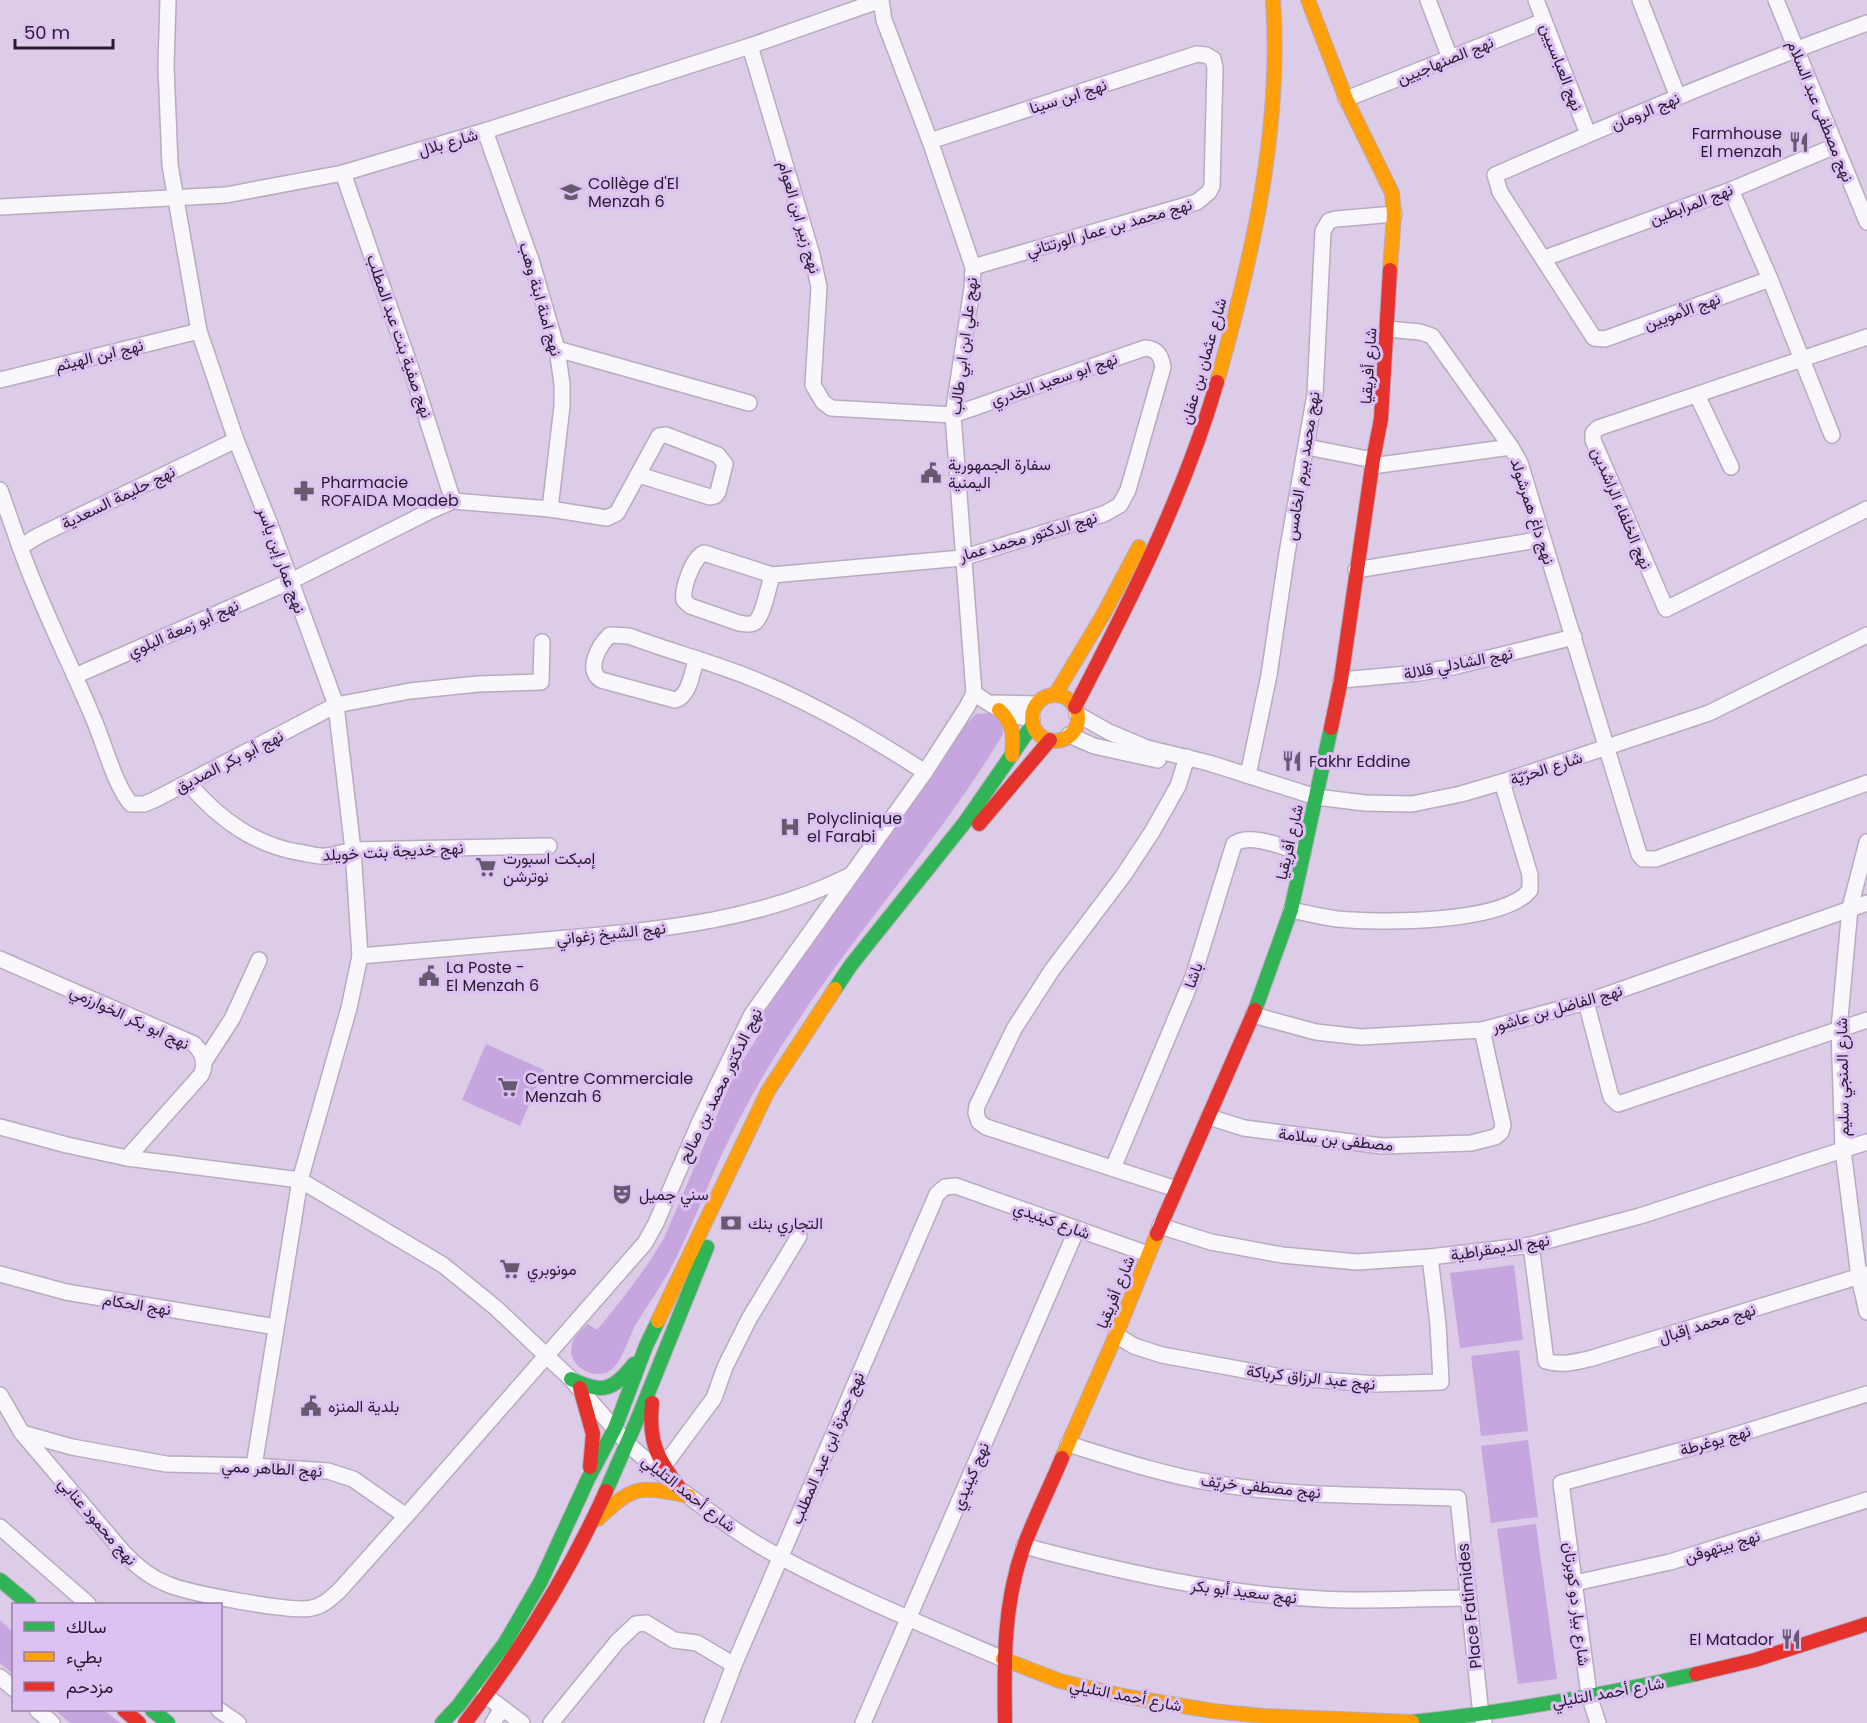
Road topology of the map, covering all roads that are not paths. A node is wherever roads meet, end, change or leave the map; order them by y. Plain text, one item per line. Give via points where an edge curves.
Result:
1 (168, 0) edge
2 (881, 0) edge
3 (1259, 0) edge
4 (1273, 0) edge
5 (1308, 0) edge
6 (1428, 0) edge
7 (1536, 0) edge
8 (1640, 0) edge
9 (1776, 0) edge
10 (1544, 21) junction
11 (1867, 23) edge
12 (750, 46) junction
13 (1795, 49) junction
14 (1206, 55) joint
15 (1450, 58) junction
16 (1678, 97) junction
17 (1346, 99) junction
18 (485, 132) junction
19 (1588, 134) junction
20 (930, 141) junction
21 (1835, 146) junction
22 (344, 173) junction
23 (1731, 190) junction
24 (174, 199) junction
25 (0, 207) edge
26 (1394, 214) junction
27 (1867, 222) edge
28 (1545, 258) junction
29 (973, 267) junction
30 (1770, 279) junction
31 (1387, 329) junction
32 (199, 331) junction
33 (1867, 337) edge
34 (557, 348) junction
35 (1156, 351) joint
36 (1800, 359) junction
37 (0, 380) edge
38 (1697, 395) junction
39 (749, 403) dead end
40 (1194, 410) dead end
41 (953, 415) junction
42 (1832, 435) dead end
43 (236, 440) junction
44 (1307, 447) junction
45 (1511, 447) junction
46 (1180, 450) dead end
47 (1372, 463) junction
48 (1731, 467) dead end
49 (1172, 469) dead end
50 (639, 476) junction
51 (0, 490) edge
52 (453, 501) junction
53 (550, 509) junction
54 (1867, 509) edge
55 (1144, 536) dead end
56 (1543, 539) junction
57 (20, 548) junction
58 (962, 558) junction
59 (1356, 570) junction
60 (772, 575) junction
61 (291, 581) junction
62 (1867, 635) edge
63 (1574, 637) junction
64 (542, 642) dead end
65 (696, 660) junction
66 (75, 676) junction
67 (1341, 680) junction
68 (1055, 695) junction
69 (979, 697) junction
70 (336, 705) junction
71 (999, 710) junction
72 (1076, 710) junction
73 (1034, 716) junction
74 (1069, 735) junction
75 (1050, 740) junction
76 (1608, 748) junction
77 (1011, 757) junction
78 (1186, 761) junction
79 (925, 772) junction
80 (1248, 775) junction
81 (1502, 782) junction
82 (188, 783) junction
83 (1867, 783) edge
84 (1316, 797) junction
85 (1867, 842) edge
86 (549, 846) dead end
87 (353, 850) junction
88 (1303, 853) junction
89 (854, 873) junction
90 (1867, 903) edge
91 (1850, 908) junction
92 (1291, 910) junction
93 (360, 956) junction
94 (0, 959) edge
95 (259, 960) dead end
96 (1586, 1002) junction
97 (1253, 1015) junction
98 (1867, 1020) edge
99 (1839, 1029) junction
100 (1482, 1030) junction
101 (204, 1062) junction
102 (1209, 1117) junction
103 (0, 1127) edge
104 (1867, 1142) edge
105 (1843, 1150) junction
106 (127, 1158) junction
107 (1113, 1168) junction
108 (300, 1180) junction
109 (956, 1186) joint
110 (1176, 1189) junction
111 (1160, 1226) junction
112 (1077, 1229) junction
113 (799, 1236) dead end
114 (1531, 1245) junction
115 (1148, 1254) junction
116 (1430, 1257) junction
117 (0, 1274) edge
118 (1863, 1276) edge
119 (1867, 1312) edge
120 (276, 1327) junction
121 (1116, 1335) junction
122 (646, 1346) junction
123 (546, 1355) junction
124 (659, 1369) junction
125 (576, 1384) junction
126 (1867, 1394) edge
127 (0, 1395) edge
128 (615, 1428) junction
129 (22, 1433) junction
130 (628, 1444) junction
131 (1068, 1444) junction
132 (254, 1466) junction
133 (663, 1467) junction
134 (588, 1479) junction
135 (1561, 1484) joint
136 (684, 1493) junction
137 (1458, 1498) joint
138 (1867, 1500) edge
139 (406, 1516) junction
140 (0, 1527) edge
141 (587, 1530) junction
142 (1024, 1546) junction
143 (780, 1558) junction
144 (0, 1580) edge
145 (1575, 1583) junction
146 (1468, 1598) junction
147 (27, 1603) edge
148 (86, 1603) edge
149 (908, 1618) junction
150 (1867, 1624) edge
151 (1004, 1659) junction
152 (734, 1665) junction
153 (0, 1677) edge
154 (12, 1687) edge
155 (485, 1695) junction
156 (1589, 1695) junction
157 (502, 1708) junction
158 (38, 1711) edge
159 (125, 1711) edge
160 (153, 1711) edge
161 (220, 1711) edge
162 (1483, 1719) edge
163 (52, 1723) edge
164 (139, 1723) edge
165 (168, 1723) edge
166 (238, 1723) edge
167 (442, 1723) edge
168 (465, 1723) edge
169 (493, 1723) edge
170 (522, 1723) edge
171 (551, 1723) edge
172 (712, 1723) edge
173 (863, 1723) edge
174 (1005, 1723) edge
175 (1598, 1723) edge

1 - 24 street, نهج عمار إبن ياسر via 166,66
2 - 12 street, شارع بلال
2 - 20 street, نهج علي ابن ابي طالب via 884,20
3 - 40 main road, شارع عثمان بن عفان via 1262,51 1257,155 1221,319
4 - 72 main road, شارع عثمان بن عفان via 1277,61 1269,154 1231,332 1184,476
5 - 17 main road, شارع أفريقيا
6 - 15 street
7 - 10 street, نهج العباسيين
8 - 16 street
9 - 13 street, نهج مصطفى عبد السلام
10 - 15 street, نهج الصنهاجيين
10 - 19 street, نهج العباسيين
11 - 13 street, نهج الرومان
12 - 18 street, شارع بلال
12 - 41 street, نهج زبير ابن العوام via 819,287 813,385 817,393 831,408
13 - 16 street, نهج الرومان
13 - 21 street, نهج مصطفى عبد السلام
14 - 20 street, نهج ابن سينا via 1197,54
14 - 29 street, نهج محمد بن عمار الورتتاني via 1213,59 1215,68 1212,186 1204,198
15 - 17 street, نهج الصنهاجيين
16 - 19 street, نهج الرومان
17 - 26 main road, شارع أفريقيا via 1392,193
18 - 22 street, شارع بلال
18 - 34 street, نهج امنة ابنة وهب via 532,263
19 - 28 street, نهج الرومان via 1495,175 1500,192
20 - 29 street, نهج علي ابن ابي طالب
21 - 23 street, نهج المرابطين
21 - 27 street, نهج مصطفى عبد السلام
22 - 24 street, شارع بلال via 249,192
22 - 52 street, نهج صفية بنت عبد المطلب
23 - 28 street, نهج المرابطين
23 - 30 street
24 - 25 street, شارع بلال
24 - 32 street, نهج عمار إبن ياسر
26 - 31 main road, شارع أفريقيا
26 - 44 street, نهج محمد بيرم الخامس via 1336,219 1329,221 1323,231 1315,394
28 - 30 street, نهج الأمويين via 1594,338 1605,339
29 - 41 street, نهج علي ابن ابي طالب
30 - 36 street
31 - 45 street, نهج داغ همرشولد via 1432,336
31 - 47 main road, شارع أفريقيا via 1381,419
32 - 37 street, نهج ابن الهيثم
32 - 43 street, نهج عمار إبن ياسر
33 - 36 street, نهج الخلفاء الراشدين
34 - 39 street
34 - 53 street, نهج امنة ابنة وهب via 562,406
35 - 41 street, نهج ابو سعيد الخدري via 1144,348
35 - 58 street, نهج الدكتور محمد عمار via 1162,359 1162,375 1128,490 1120,505 1090,519
36 - 38 street, نهج الخلفاء الراشدين
36 - 42 street
38 - 48 street
38 - 54 street, نهج الخلفاء الراشدين via 1593,433 1594,445 1666,609
41 - 58 street, نهج علي ابن ابي طالب
43 - 57 street, نهج حليمة السعدية
43 - 61 street, نهج عمار إبن ياسر
44 - 47 street
44 - 80 street, نهج محمد بيرم الخامس
45 - 47 street
45 - 56 street, نهج داغ همرشولد via 1524,475
46 - 49 main road
47 - 59 main road, شارع أفريقيا
50 - 50 street via 662,435 718,455 725,464 718,492 710,497
50 - 53 street via 612,517
51 - 57 street
52 - 53 street
52 - 61 street
55 - 68 main road
56 - 59 street
56 - 63 street, نهج داغ همرشولد
57 - 66 street, نهج أبو بكر الصديق
58 - 60 street, نهج الدكتور محمد عمار
58 - 69 street, نهج علي ابن ابي طالب
59 - 67 main road, شارع أفريقيا
60 - 60 street, نهج الدكتور محمد عمار via 755,623 739,623 690,606 684,600 683,592 696,558 704,553
61 - 66 street, نهج أبو زمعة البلوي
61 - 70 street, نهج عمار إبن ياسر
62 - 76 street, شارع الحرّيّة via 1709,713
63 - 67 street, نهج الشادلي قلالة via 1448,668
63 - 76 street, نهج داغ همرشولد
64 - 70 street, نهج أبو بكر الصديق via 541,682 410,691
65 - 65 street via 628,636 610,634 593,669 601,680 679,700
65 - 79 street via 798,699 850,725
66 - 82 street, نهج أبو بكر الصديق via 131,804 144,804
67 - 84 main road, شارع أفريقيا
68 - 72 main road via 1070,701
68 - 73 main road via 1048,696
69 - 71 street
69 - 73 street via 1010,704
69 - 79 street, نهج الدكتور محمد بن صالح via 967,707
70 - 82 street, نهج أبو بكر الصديق
70 - 87 street, نهج عمار إبن ياسر
71 - 73 street via 1015,717
71 - 77 main road via 1013,727
72 - 74 main road via 1076,725
72 - 78 street, شارع الحرّيّة via 1109,732
73 - 75 main road via 1037,732
73 - 77 main road
74 - 75 main road
74 - 78 street, شارع الحرّيّة via 1094,746
75 - 124 main road via 862,969 812,1040 777,1097 732,1186
76 - 81 street, شارع الحرّيّة
76 - 83 street, نهج داغ همرشولد via 1639,854 1648,860
77 - 122 main road via 966,821 851,965 768,1091
78 - 80 street, شارع الحرّيّة via 1209,763
78 - 107 street via 1169,804 1152,832 1014,1029 977,1106 979,1122 986,1127
79 - 89 street, نهج الدكتور محمد بن صالح
80 - 84 street, شارع الحرّيّة
81 - 84 street, شارع الحرّيّة via 1412,804
81 - 92 street via 1531,883 1526,896 1468,915 1426,920 1336,919
82 - 87 street, نهج خديجة بنت خويلد via 221,817 257,840 324,857
84 - 88 main road, شارع أفريقيا
85 - 91 street, شارع المنجي سليم
86 - 87 street, نهج خديجة بنت خويلد
87 - 93 street, نهج عمار إبن ياسر
88 - 92 main road, شارع أفريقيا
88 - 107 street, باشا via 1250,838 1234,844 1192,977
89 - 93 street, نهج الشيخ زغواني via 780,905 670,928
89 - 123 street, نهج الدكتور محمد بن صالح via 752,1014 645,1243
90 - 91 street, نهج الفاضل بن عاشور
91 - 96 street, نهج الفاضل بن عاشور
91 - 99 street, شارع المنجي سليم
92 - 97 main road, شارع أفريقيا
93 - 108 street, نهج عمار إبن ياسر
94 - 101 street, نهج ابو بكر الخوارزمي via 194,1044
95 - 101 street via 232,1019
96 - 99 street via 1611,1097 1618,1104
96 - 100 street, نهج الفاضل بن عاشور
97 - 100 street, نهج الفاضل بن عاشور via 1316,1032 1361,1037
97 - 102 main road, شارع أفريقيا
98 - 99 street
99 - 105 street, شارع المنجي سليم
100 - 102 street, مصطفى بن سلامة via 1503,1125 1495,1137 1471,1143 1382,1146 1244,1128
101 - 106 street, نهج ابو بكر الخوارزمي via 201,1075
102 - 110 main road, شارع أفريقيا
103 - 106 street
104 - 105 street, نهج الديمقراطية
105 - 114 street, نهج الديمقراطية via 1640,1216
105 - 118 street, شارع المنجي سليم
106 - 108 street
107 - 110 street
108 - 120 street, نهج عمار إبن ياسر
108 - 123 street, شارع أحمد التليلي via 443,1265
109 - 112 street, شارع كينيدي
109 - 143 street, نهج حمزة ابن عبد المطلب via 941,1190 933,1200
110 - 111 main road, شارع أفريقيا
111 - 115 main road, شارع أفريقيا
111 - 116 street, نهج الديمقراطية via 1211,1242 1282,1255 1357,1262
112 - 115 street, شارع كينيدي
112 - 149 street, نهج كينيدي
113 - 133 street via 749,1319 714,1398
114 - 116 street, نهج الديمقراطية
114 - 118 street, نهج محمد إقبال via 1546,1361 1554,1364 1589,1359
115 - 121 main road, شارع أفريقيا
116 - 121 street, نهج عبد الرزاق كرباكة via 1441,1382 1376,1384 1282,1377 1162,1354 1134,1346
117 - 120 street, نهج الحكام via 66,1292
118 - 119 street, شارع المنجي سليم
120 - 132 street, نهج عمار إبن ياسر
121 - 131 main road, شارع أفريقيا
122 - 125 main road via 619,1384 610,1389
122 - 128 main road
123 - 125 street, شارع أحمد التليلي
123 - 139 street
124 - 130 main road
124 - 133 main road via 650,1434 652,1449
125 - 128 street, شارع أحمد التليلي
125 - 134 main road via 593,1434
126 - 135 street, نهج يوغرطة
127 - 129 street, نهج محمود عنابي
128 - 130 street, شارع أحمد التليلي
128 - 134 main road
129 - 132 street, نهج الطاهر ممي via 72,1447 166,1464
129 - 139 street, نهج محمود عنابي via 136,1566 169,1585 194,1592 312,1608 327,1601
130 - 136 street, شارع أحمد التليلي
130 - 141 main road
131 - 137 street, نهج مصطفى خريّف via 1214,1484 1331,1494
131 - 142 main road, شارع أفريقيا
132 - 139 street, نهج الطاهر ممي via 340,1474 360,1483
133 - 136 main road
134 - 167 main road via 541,1581 505,1643
135 - 145 street, شارع بيار دو كوبرتان
136 - 141 main road via 637,1488 619,1498
136 - 143 street, شارع أحمد التليلي
137 - 146 street, Place Fatimides
138 - 145 street, نهج بيتهوفن via 1670,1562
140 - 148 street
141 - 155 main road via 550,1601
142 - 146 street, نهج سعيد أبو بكر via 1146,1576 1233,1592 1322,1599
142 - 151 main road, شارع أفريقيا via 1011,1596
143 - 149 street, شارع أحمد التليلي
143 - 152 street, نهج حمزة ابن عبد المطلب
144 - 147 main road
145 - 156 street, شارع بيار دو كوبرتان
146 - 162 street, Place Fatimides
149 - 151 street, شارع أحمد التليلي
149 - 173 street, نهج كينيدي
150 - 156 main road, شارع أحمد التليلي via 1755,1660
151 - 162 main road, شارع أحمد التليلي via 1060,1681 1213,1711 1407,1722
151 - 174 main road, شارع أفريقيا
152 - 171 street via 697,1643 674,1640 646,1623 636,1624
152 - 172 street, نهج حمزة ابن عبد المطلب
153 - 154 street
155 - 157 street
155 - 168 main road
156 - 162 main road, شارع أحمد التليلي
156 - 175 street, شارع بيار دو كوبرتان
157 - 169 street
157 - 170 street
158 - 163 street
159 - 164 main road
160 - 165 main road
161 - 166 street

